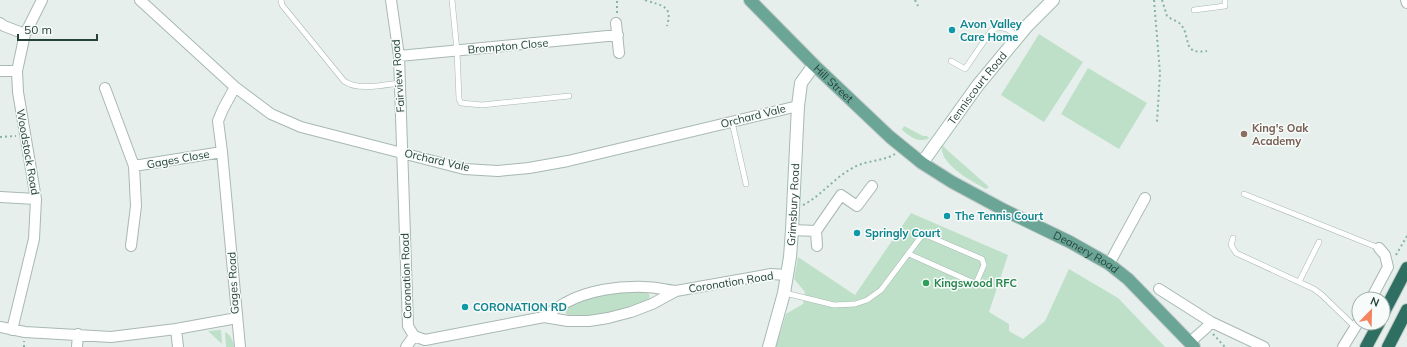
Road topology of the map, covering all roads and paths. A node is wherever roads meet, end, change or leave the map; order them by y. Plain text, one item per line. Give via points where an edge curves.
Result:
1 (42, 0) edge
2 (140, 0) edge
3 (281, 0) edge
4 (391, 0) edge
5 (452, 0) edge
6 (617, 0) edge
7 (645, 0) edge
8 (750, 0) edge
9 (915, 0) edge
10 (1053, 0) edge
11 (1154, 0) edge
12 (1162, 0) edge
13 (1225, 0) edge
14 (1406, 0) edge
15 (1407, 3) edge
16 (918, 6) dead end
17 (1194, 10) dead end
18 (0, 23) edge
19 (616, 23) joint
20 (667, 26) dead end
21 (25, 34) junction
22 (618, 35) junction
23 (1018, 36) junction
24 (457, 51) junction
25 (1207, 51) dead end
26 (619, 53) dead end
27 (399, 56) junction
28 (952, 61) dead end
29 (814, 65) junction
30 (0, 71) edge
31 (17, 71) junction
32 (400, 83) junction
33 (235, 87) junction
34 (105, 88) dead end
35 (569, 96) dead end
36 (798, 106) junction
37 (732, 122) junction
38 (1157, 122) dead end
39 (25, 135) junction
40 (0, 137) edge
41 (905, 149) junction
42 (222, 152) junction
43 (402, 152) junction
44 (922, 163) junction
45 (134, 166) junction
46 (746, 184) dead end
47 (872, 186) dead end
48 (1244, 194) dead end
49 (0, 197) edge
50 (1145, 198) dead end
51 (36, 199) junction
52 (793, 211) junction
53 (792, 230) junction
54 (816, 231) junction
55 (1407, 236) edge
56 (1233, 238) dead end
57 (1320, 242) dead end
58 (131, 246) dead end
59 (817, 246) dead end
60 (1379, 248) joint
61 (909, 254) junction
62 (1109, 264) junction
63 (1388, 267) junction
64 (1407, 268) edge
65 (787, 275) junction
66 (1299, 282) junction
67 (1159, 289) dead end
68 (676, 291) junction
69 (1375, 291) edge
70 (784, 293) junction
71 (1391, 299) edge
72 (1407, 310) edge
73 (544, 316) junction
74 (237, 318) junction
75 (1351, 319) edge
76 (1209, 325) junction
77 (0, 327) edge
78 (176, 329) junction
79 (12, 330) junction
80 (1353, 331) edge
81 (1374, 331) edge
82 (78, 334) junction
83 (414, 336) junction
84 (1192, 346) edge
85 (77, 347) edge
86 (178, 347) edge
87 (240, 347) edge
88 (406, 347) edge
89 (769, 347) edge
90 (1225, 347) edge
91 (1264, 347) edge
92 (1343, 347) edge
93 (1366, 347) edge
94 (1388, 347) edge

1 - 21 street, Woodstock Road
2 - 33 street, Orchard Vale
3 - 32 lane via 282,5 350,86
4 - 27 street, Fairview Road
5 - 24 lane
6 - 19 path
7 - 20 path via 668,10
8 - 29 main road, Hill Street
9 - 16 path
10 - 23 street, Tenniscourt Road
11 - 38 path via 1160,73
12 - 25 path via 1167,16 1181,24 1184,29 1190,48 1200,52
13 - 17 lane via 1225,6
14 - 15 street
18 - 21 street
19 - 22 street
21 - 31 street, Woodstock Road
22 - 24 street, Brompton Close
22 - 26 street
23 - 28 lane via 998,27 991,31 965,68
23 - 44 street, Tenniscourt Road via 978,85
24 - 27 street, Brompton Close
24 - 35 lane via 459,99 462,103 482,105
27 - 32 street, Fairview Road
29 - 36 street, Grimsbury Road via 801,83
29 - 41 main road, Hill Street
30 - 31 street
31 - 39 street, Woodstock Road
32 - 43 street, Fairview Road
33 - 42 street, Gages Road via 218,121
33 - 43 street, Orchard Vale via 271,114 301,127
34 - 45 street, Gages Close
36 - 37 street, Orchard Vale
36 - 52 street, Grimsbury Road
37 - 43 street, Orchard Vale via 568,161 498,171 464,169
37 - 46 lane
39 - 40 path
39 - 51 street, Woodstock Road
41 - 44 main road, Hill Street
41 - 52 path via 887,159 852,168 813,200
42 - 45 street, Gages Close
42 - 74 street, Gages Road
43 - 83 street, Coronation Road via 408,326
44 - 62 main road, Deanery Road via 952,182
45 - 58 street, Gages Close via 136,206
47 - 54 street via 857,206 841,195
48 - 60 lane
49 - 51 street
50 - 62 street
51 - 79 street, Woodstock Road via 34,239
52 - 53 street, Grimsbury Road
53 - 54 street
53 - 65 street, Grimsbury Road
54 - 59 street
55 - 63 path
56 - 66 lane via 1231,245 1236,253
57 - 66 lane
60 - 63 street via 1385,254
61 - 61 lane via 920,238 926,235 982,259 984,265 974,283
61 - 70 lane via 880,290 867,300 855,304 834,305
62 - 84 main road, Deanery Road via 1128,279
63 - 69 street
64 - 71 highway
65 - 68 street, Coronation Road via 771,274
65 - 70 street, Grimsbury Road
66 - 75 lane via 1322,294
67 - 76 street
68 - 73 street, Coronation Road via 652,304 608,318 568,321
68 - 73 street, Coronation Road via 647,287 602,290 565,302
70 - 89 street, Grimsbury Road
72 - 94 highway
73 - 83 street, Coronation Road via 425,340
74 - 78 street, Gages Road
74 - 87 street
76 - 84 street
76 - 90 path
76 - 91 street
77 - 79 street, Gages Road
78 - 82 street, Gages Road via 111,337
78 - 86 street
79 - 82 street, Gages Road
80 - 92 street
81 - 93 highway
82 - 85 street
83 - 88 street

